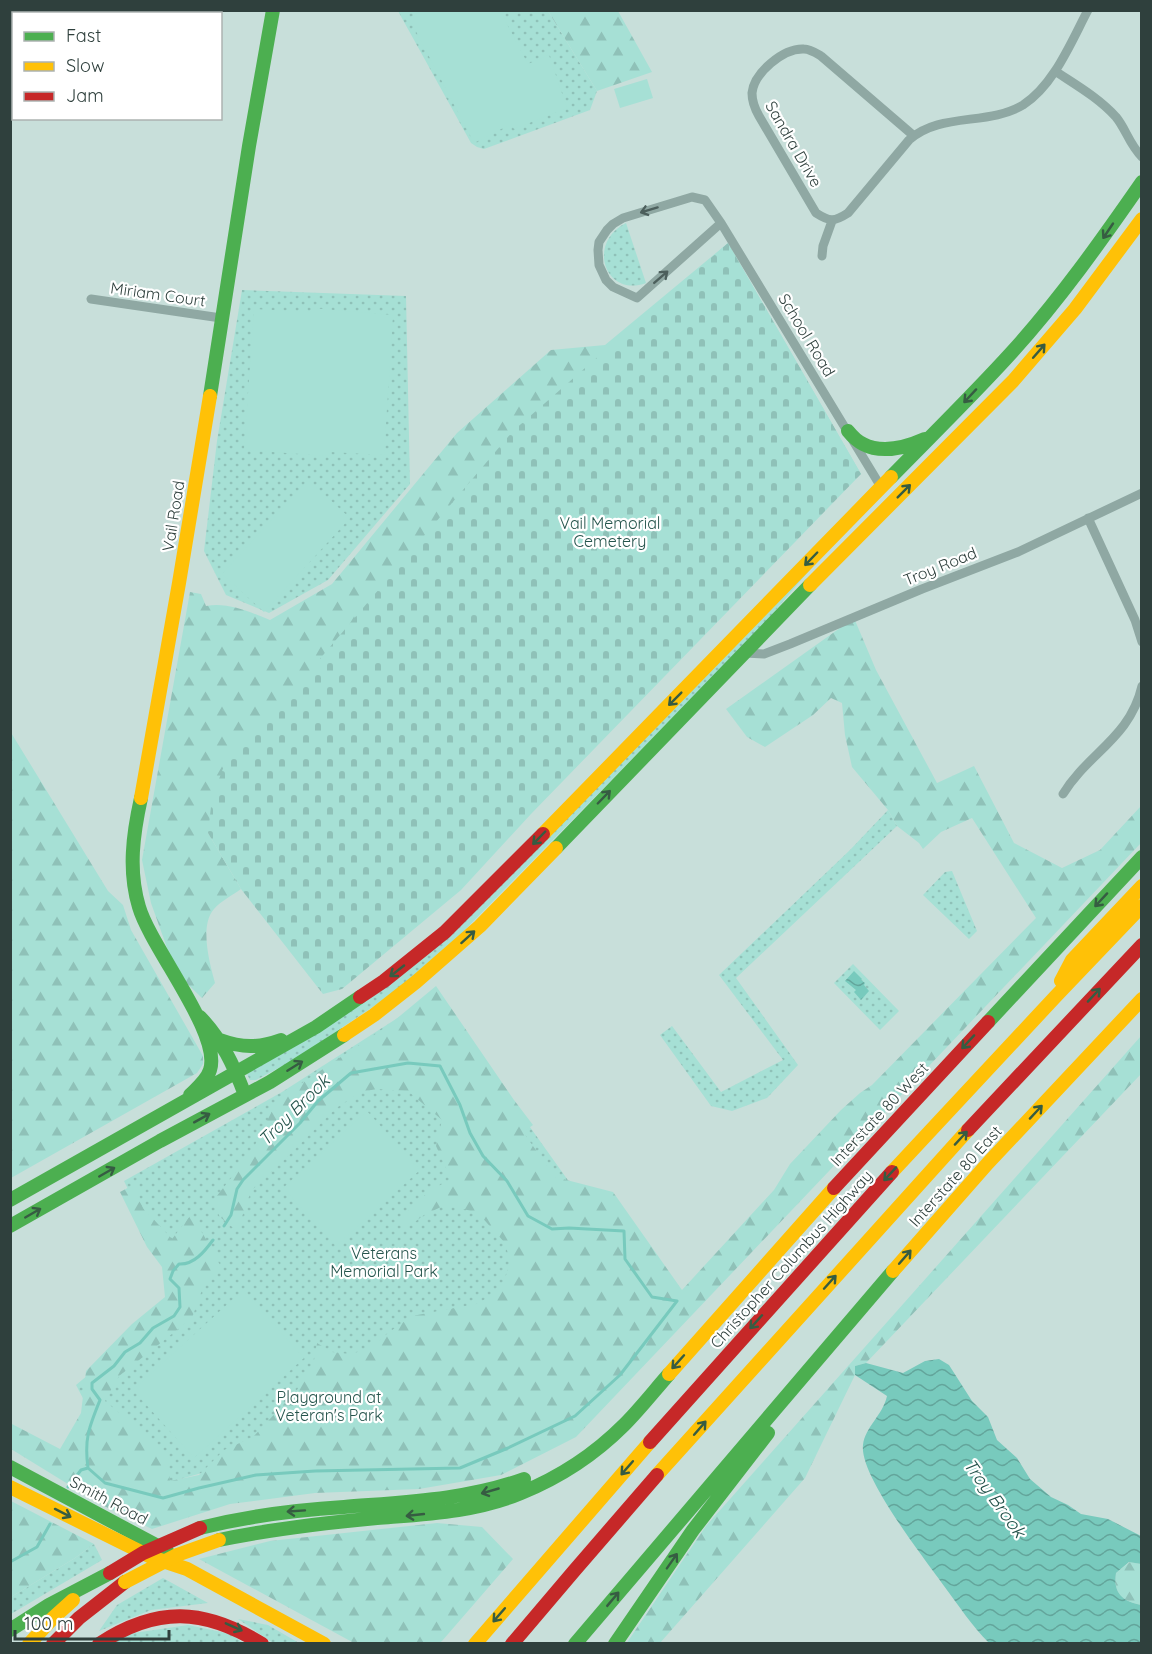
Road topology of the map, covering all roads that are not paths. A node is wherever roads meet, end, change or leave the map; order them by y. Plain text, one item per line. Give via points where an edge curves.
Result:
1 (273, 10) edge
2 (1088, 10) edge
3 (1055, 71) junction
4 (914, 136) junction
5 (1142, 157) edge
6 (1142, 182) edge
7 (1142, 219) edge
8 (832, 221) junction
9 (721, 223) junction
10 (822, 256) dead end
11 (91, 299) dead end
12 (221, 318) junction
13 (848, 430) junction
14 (929, 437) junction
15 (881, 486) junction
16 (1142, 493) edge
17 (1088, 518) junction
18 (806, 589) junction
19 (1142, 642) edge
20 (745, 653) junction
21 (1142, 686) edge
22 (1063, 794) dead end
23 (1142, 857) edge
24 (1142, 886) edge
25 (1142, 906) edge
26 (1142, 945) edge
27 (1051, 999) junction
28 (1142, 999) edge
29 (196, 1013) junction
30 (328, 1020) junction
31 (220, 1040) junction
32 (237, 1072) junction
33 (245, 1095) junction
34 (180, 1104) junction
35 (143, 1125) junction
36 (10, 1200) edge
37 (10, 1212) edge
38 (10, 1226) edge
39 (798, 1380) junction
40 (647, 1397) junction
41 (10, 1467) edge
42 (10, 1486) edge
43 (187, 1569) junction
44 (110, 1573) junction
45 (10, 1630) edge
46 (29, 1644) edge
47 (53, 1644) edge
48 (99, 1644) edge
49 (262, 1644) edge
50 (324, 1644) edge
51 (475, 1644) edge
52 (512, 1644) edge
53 (575, 1644) edge
54 (615, 1644) edge

1 - 12 main road, Vail Road
2 - 3 street
3 - 4 street via 1033,97 1015,109 933,126
3 - 5 street via 1100,101
4 - 8 street via 848,213
4 - 8 street, Sandra Drive via 810,50 788,52 763,71 755,82 753,103 816,213
6 -> 14 main road via 1063,291 1012,352
18 -> 7 main road via 1019,374 1092,287
8 - 10 street
9 -> 9 street, School Road via 705,200 692,197 623,218 599,242 599,265 613,287 637,298
9 - 13 street, School Road
11 - 12 street, Miriam Court
12 - 29 main road, Vail Road via 184,555 136,818 132,861 148,932
13 - 14 main road via 860,442 877,447 901,447
13 - 15 street, School Road
14 - 15 main road
15 - 18 main road via 883,495 869,515 841,543
15 -> 30 main road via 449,928
16 - 17 street, Troy Road
17 - 19 street
17 - 20 street, Troy Road via 1018,552 790,644 764,654
18 - 20 main road
33 -> 20 main road via 374,1015 441,962
21 - 22 street via 1127,723
23 -> 40 main road, Interstate 80 West via 857,1162
24 - 27 main road via 1072,960
25 - 27 main road, Christopher Columbus Highway
52 -> 26 main road via 901,1203
27 -> 51 main road, Christopher Columbus Highway via 795,1278
39 -> 28 main road, Interstate 80 East via 988,1163
29 - 31 main road, Vail Road
29 - 34 main road, Vail Road via 211,1048 210,1070 202,1084
30 - 31 main road via 256,1047 239,1047
30 - 32 main road
31 - 32 main road, Vail Road
32 - 33 main road, Vail Road
32 - 34 main road
38 -> 33 main road
34 - 35 main road
35 - 36 main road
35 - 37 main road via 74,1176
53 -> 39 main road, Interstate 80 East
54 -> 39 main road via 693,1530 785,1412
40 -> 44 main road, bridge via 572,1453 509,1485 483,1493 421,1501 235,1519 200,1528 152,1548
40 -> 47 main road, bridge via 623,1426 579,1461 508,1498 482,1506 279,1529 219,1540 177,1555 125,1582
41 - 43 main road, Smith Road via 161,1547
42 -> 43 main road, Smith Road via 151,1557
43 - 50 main road, Smith Road
44 - 45 main road
44 - 46 main road via 70,1602
48 -> 49 main road via 136,1623 186,1615 219,1621

